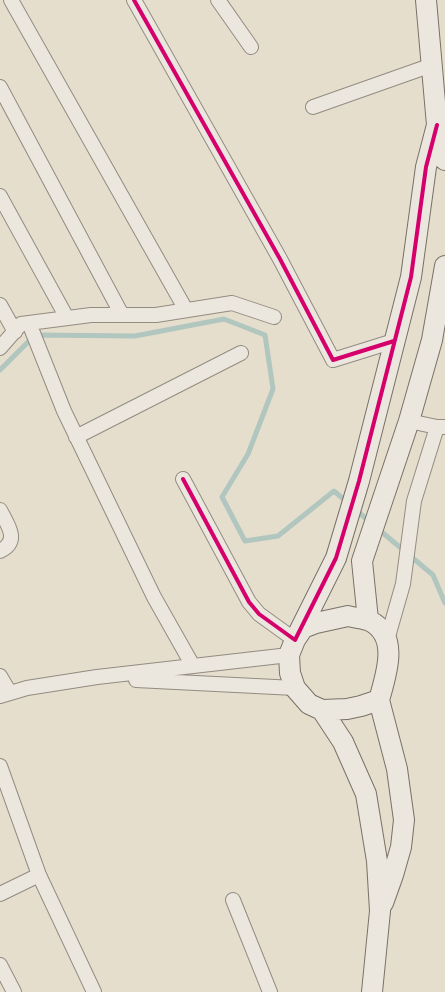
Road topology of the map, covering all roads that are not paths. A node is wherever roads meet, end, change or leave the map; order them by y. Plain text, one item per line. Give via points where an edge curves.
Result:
1 (11, 0) edge
2 (134, 0) edge
3 (218, 0) edge
4 (426, 0) edge
5 (251, 47) dead end
6 (432, 65) junction
7 (0, 87) edge
8 (313, 107) dead end
9 (441, 125) edge
10 (445, 160) edge
11 (0, 196) edge
12 (445, 266) edge
13 (0, 304) edge
14 (186, 310) junction
15 (122, 315) junction
16 (274, 317) dead end
17 (67, 318) junction
18 (29, 323) junction
19 (15, 332) junction
20 (394, 341) junction
21 (0, 348) edge
22 (241, 353) dead end
23 (409, 421) junction
24 (441, 427) edge
25 (76, 437) junction
26 (183, 479) dead end
27 (0, 510) edge
28 (0, 551) edge
29 (368, 620) junction
30 (387, 640) junction
31 (292, 648) junction
32 (193, 666) junction
33 (0, 676) edge
34 (97, 678) junction
35 (295, 688) junction
36 (5, 694) edge
37 (379, 700) junction
38 (322, 710) junction
39 (0, 766) edge
40 (39, 875) junction
41 (0, 894) edge
42 (233, 900) dead end
43 (380, 911) junction
44 (0, 965) edge
45 (12, 992) edge
46 (94, 992) edge
47 (270, 992) edge
48 (372, 992) edge

1 - 14 street
2 - 20 street via 280,259 333,360
3 - 5 street
4 - 6 street
6 - 8 street
6 - 9 street
7 - 15 street
9 - 10 street
9 - 20 street via 426,167 411,277
11 - 17 street
12 - 23 street via 432,340
13 - 19 street
14 - 15 street
14 - 16 street via 232,303
15 - 17 street
17 - 18 street
18 - 19 street via 21,324
18 - 25 street
19 - 21 street
20 - 31 street via 359,481 336,558
22 - 25 street
23 - 24 street
23 - 29 street via 362,561
24 - 30 street via 414,501 403,584
25 - 32 street via 154,597
26 - 31 street via 249,602
27 - 28 street via 12,539 10,544
29 - 30 street via 378,626
29 - 31 street via 348,616 316,622 303,628
30 - 37 street via 389,657
31 - 32 street
31 - 35 street via 290,673
32 - 34 street
33 - 36 street
34 - 35 street
34 - 36 street via 27,688
35 - 38 street via 309,704
37 - 38 street via 347,709
37 - 43 street via 397,769 404,820 401,847
38 - 43 street via 343,742 366,794 377,861
39 - 40 street
40 - 41 street
40 - 46 street
42 - 47 street
43 - 48 street
44 - 45 street

